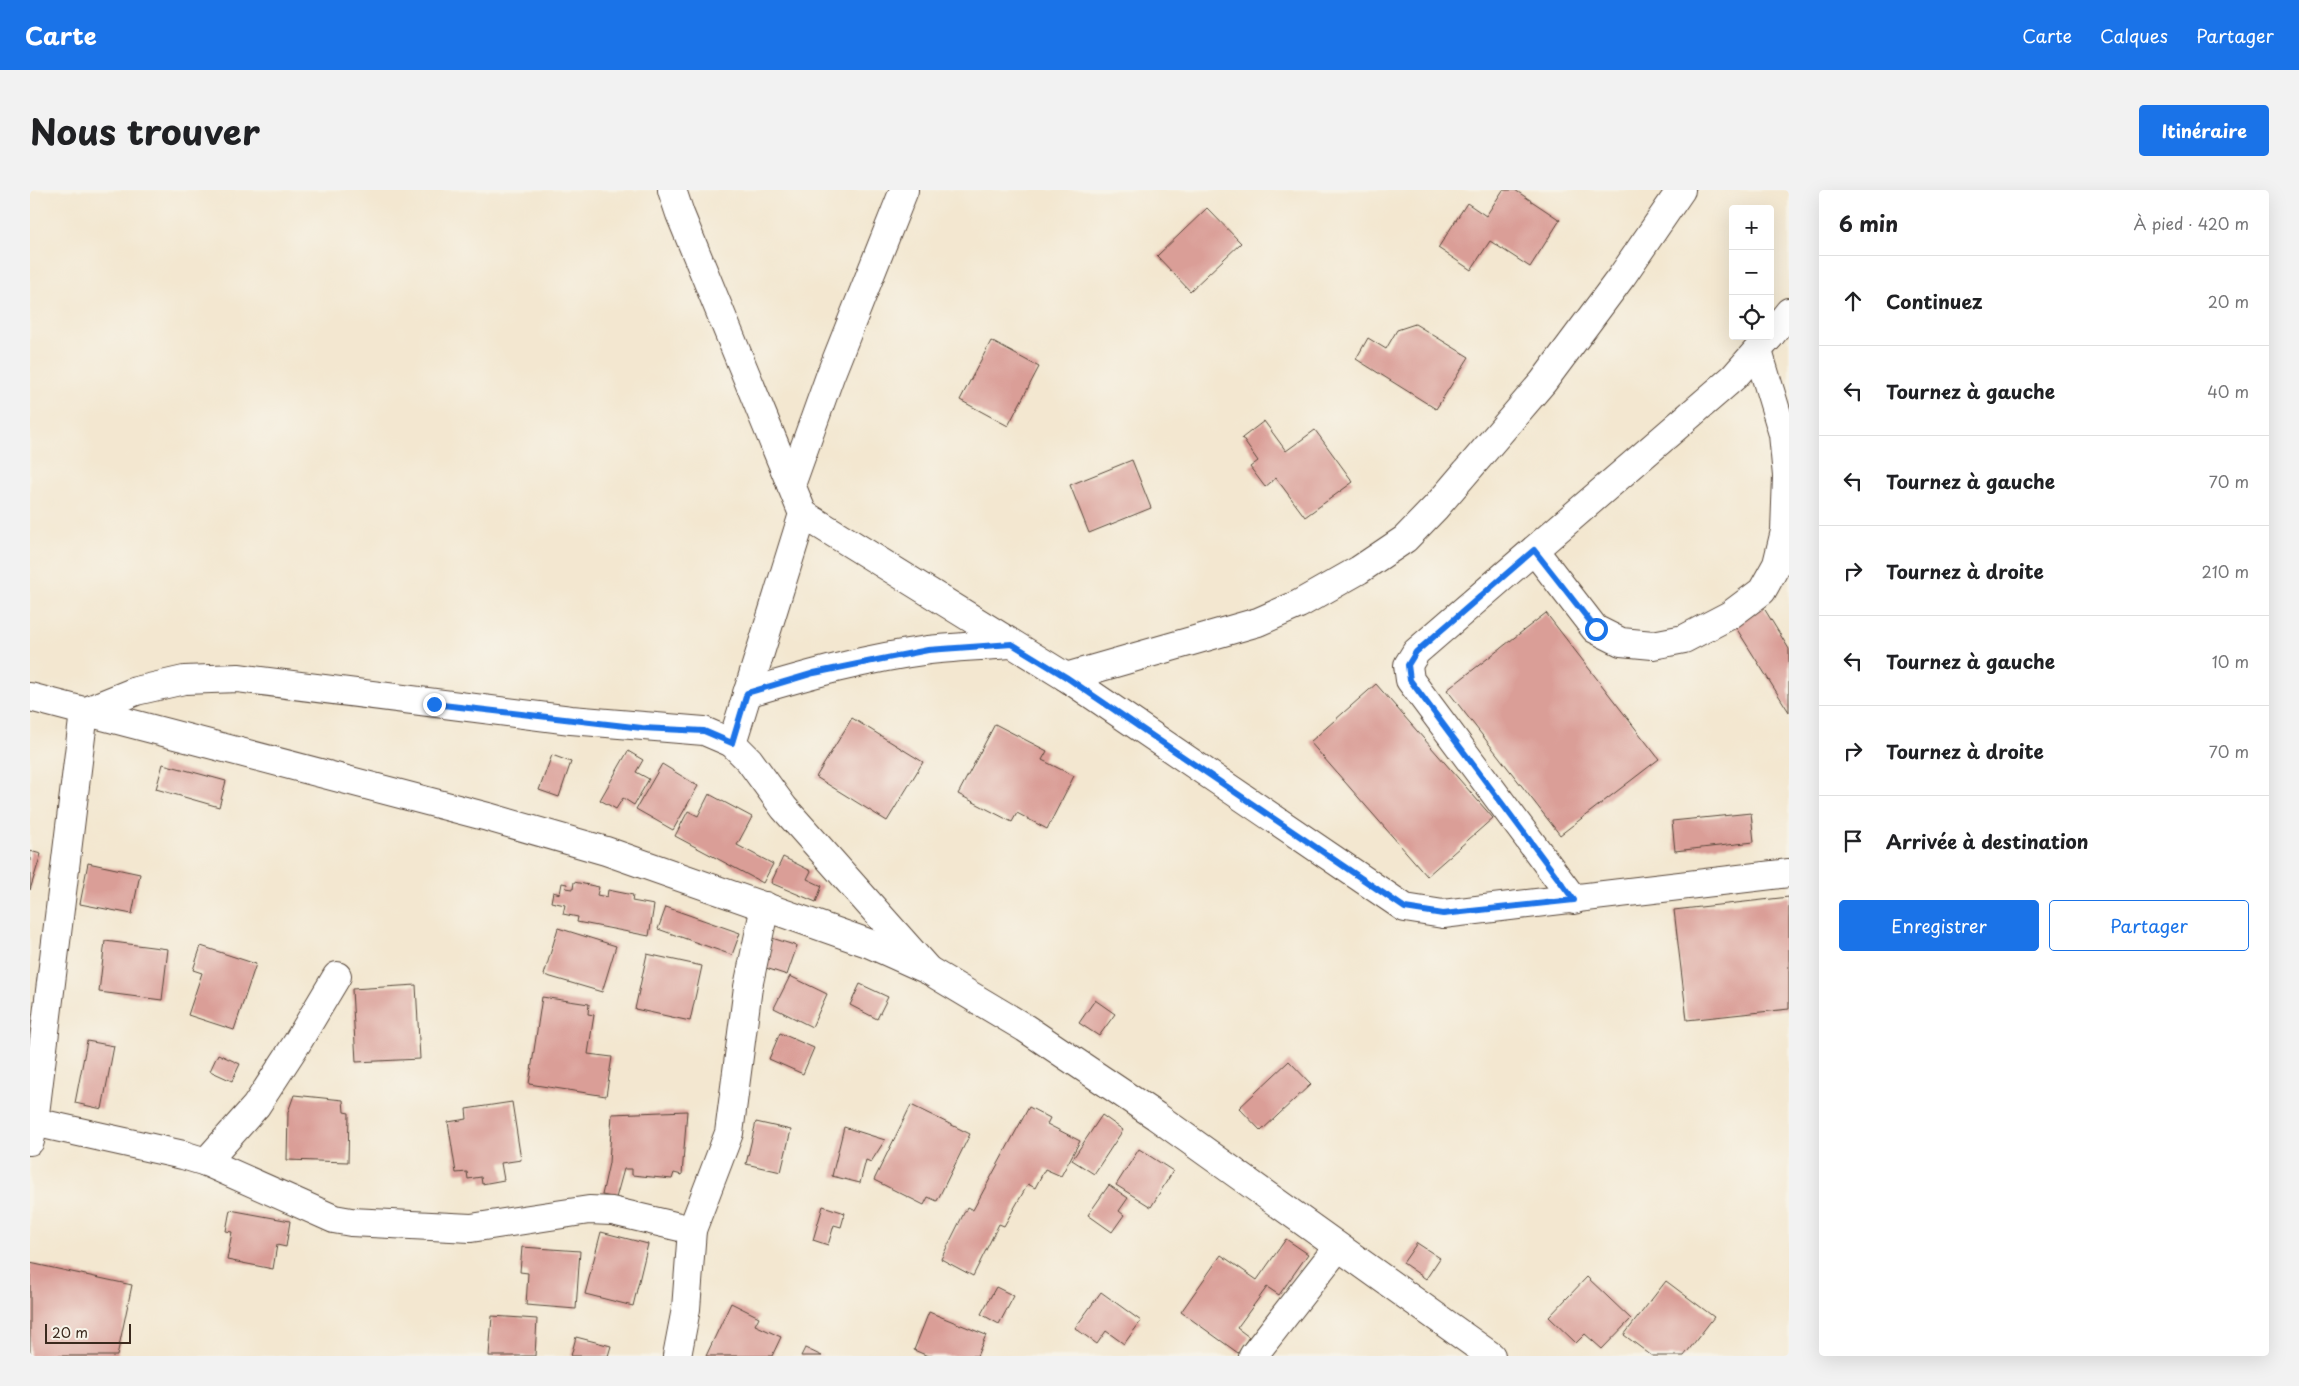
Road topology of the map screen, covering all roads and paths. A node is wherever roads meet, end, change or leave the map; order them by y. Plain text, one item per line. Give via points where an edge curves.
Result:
1 (672, 190) edge
2 (904, 190) edge
3 (1681, 190) edge
4 (1789, 312) edge
5 (1766, 341) edge
6 (791, 485) junction
7 (803, 514) junction
8 (1534, 550) junction
9 (1012, 644) junction
10 (1066, 677) junction
11 (747, 693) junction
12 (30, 697) edge
13 (84, 712) junction
14 (732, 743) junction
15 (1789, 873) edge
16 (1574, 900) junction
17 (765, 906) junction
18 (928, 970) junction
19 (337, 976) dead end
20 (32, 1131) edge
21 (206, 1162) junction
22 (692, 1230) junction
23 (1338, 1247) junction
24 (677, 1356) edge
25 (1253, 1356) edge
26 (1491, 1356) edge

1 - 6 main road
2 - 6 main road via 830,376
3 - 10 main road via 1543,382 1405,539 1308,599 1258,622
4 - 5 main road
5 - 8 main road via 1734,377
5 - 8 main road via 1783,434 1787,476 1778,564 1762,590 1730,615 1684,639 1653,645 1620,642 1596,629
6 - 7 main road
7 - 9 main road
7 - 11 main road
8 - 16 main road via 1416,652 1408,665 1410,680
9 - 10 main road
9 - 11 main road via 920,652 814,673
10 - 16 main road via 1405,908 1443,914
11 - 14 main road
12 - 13 main road
13 - 14 main road via 136,691 174,682 238,678 571,720 704,731
13 - 17 main road via 498,820 606,851
13 - 20 main road
14 - 18 main road via 784,808
15 - 16 main road
17 - 18 main road via 868,943
17 - 22 main road via 748,987 729,1133
18 - 23 main road via 1024,1028 1156,1116
19 - 21 main road via 256,1106
20 - 21 main road via 184,1155
21 - 22 main road via 334,1219 351,1222 471,1228 589,1210 612,1211
22 - 24 main road via 686,1309
23 - 25 main road
23 - 26 main road

